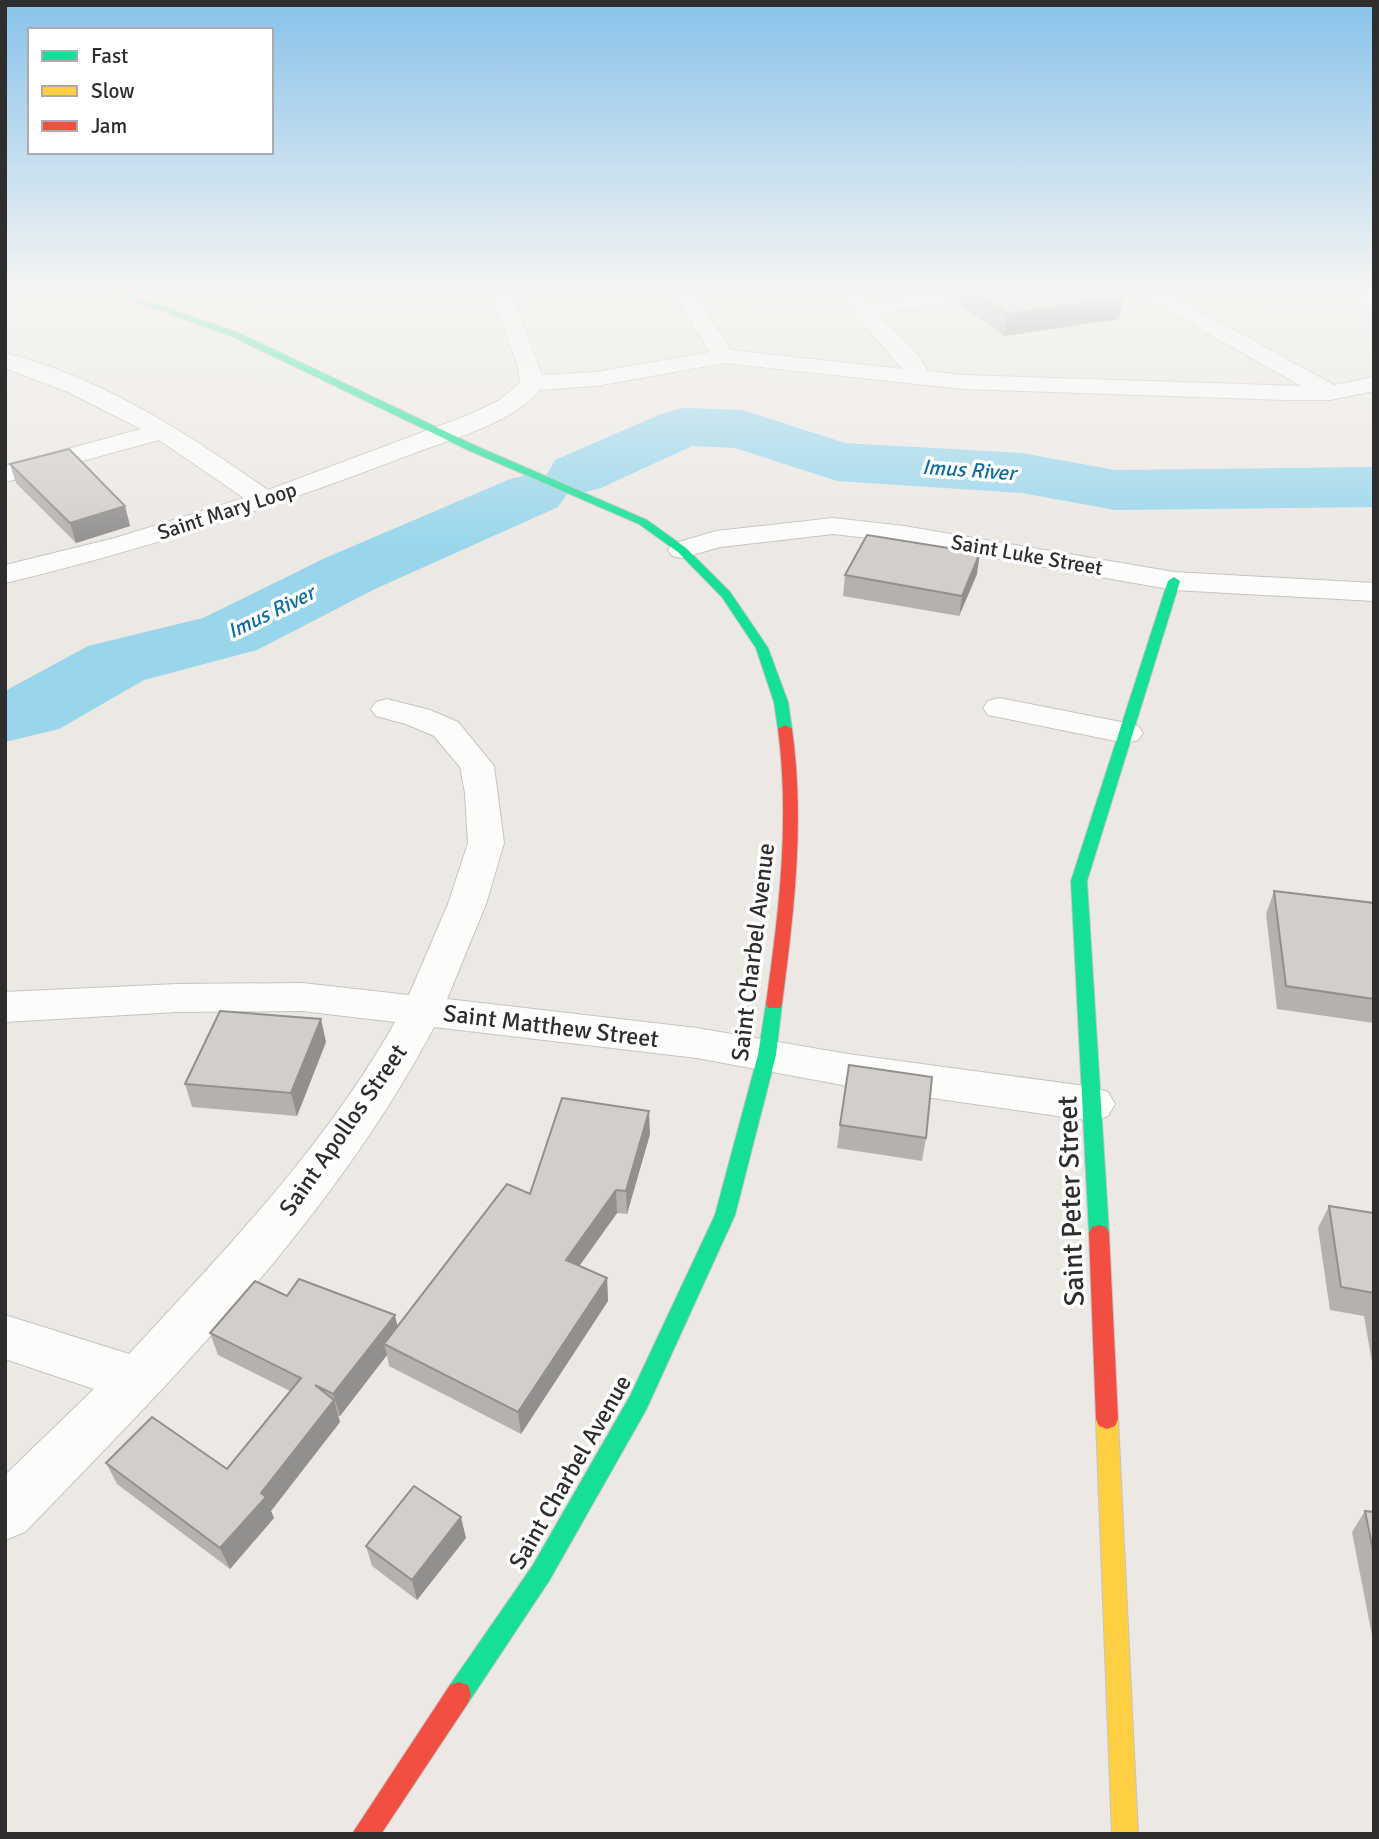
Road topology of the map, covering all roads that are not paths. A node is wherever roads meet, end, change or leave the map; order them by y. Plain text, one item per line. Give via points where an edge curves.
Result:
1 (49, 377) edge
2 (325, 377) edge
3 (530, 377) edge
4 (608, 377) edge
5 (902, 377) edge
6 (1301, 377) edge
7 (921, 379) joint
8 (531, 383) junction
9 (1374, 384) edge
10 (1330, 393) junction
11 (160, 432) junction
12 (444, 433) junction
13 (5, 474) edge
14 (265, 500) junction
15 (682, 550) junction
16 (5, 573) edge
17 (1174, 581) junction
18 (1374, 592) edge
19 (999, 708) dead end
20 (387, 709) dead end
21 (1126, 733) junction
22 (5, 1007) edge
23 (422, 1011) junction
24 (767, 1055) junction
25 (1093, 1104) junction
26 (5, 1337) edge
27 (138, 1380) junction
28 (5, 1513) edge
29 (365, 1834) edge
30 (1125, 1834) edge

1 - 11 street
2 - 12 street, Saint Charbel Avenue
3 - 8 street
4 - 8 street
5 - 7 street
6 - 10 street
7 - 10 street
8 - 12 street, Saint Mary Loop via 524,395 505,408
9 - 10 street
11 - 13 street
11 - 14 street
12 - 14 street, Saint Mary Loop
12 - 15 street, Saint Charbel Avenue via 643,522
14 - 16 street, Saint Mary Loop via 92,555
15 - 17 street, Saint Luke Street via 716,539 833,526
15 - 24 street, Saint Charbel Avenue via 726,595 762,648 783,714 790,762 791,875
17 - 18 street, Saint Luke Street
17 - 21 street, Saint Peter Street
19 - 21 street
20 - 23 street, Saint Apollos Street via 446,729 477,766 482,793 486,843 467,904
21 - 25 street, Saint Peter Street via 1079,881
22 - 23 street, Saint Matthew Street via 302,997
23 - 24 street, Saint Matthew Street
23 - 27 street, Saint Apollos Street via 385,1079 285,1216
24 - 25 street, Saint Matthew Street
24 - 29 street, Saint Charbel Avenue via 725,1214 638,1403 541,1573
25 - 30 street, Saint Peter Street
26 - 27 street
27 - 28 street, Saint Apollos Street

